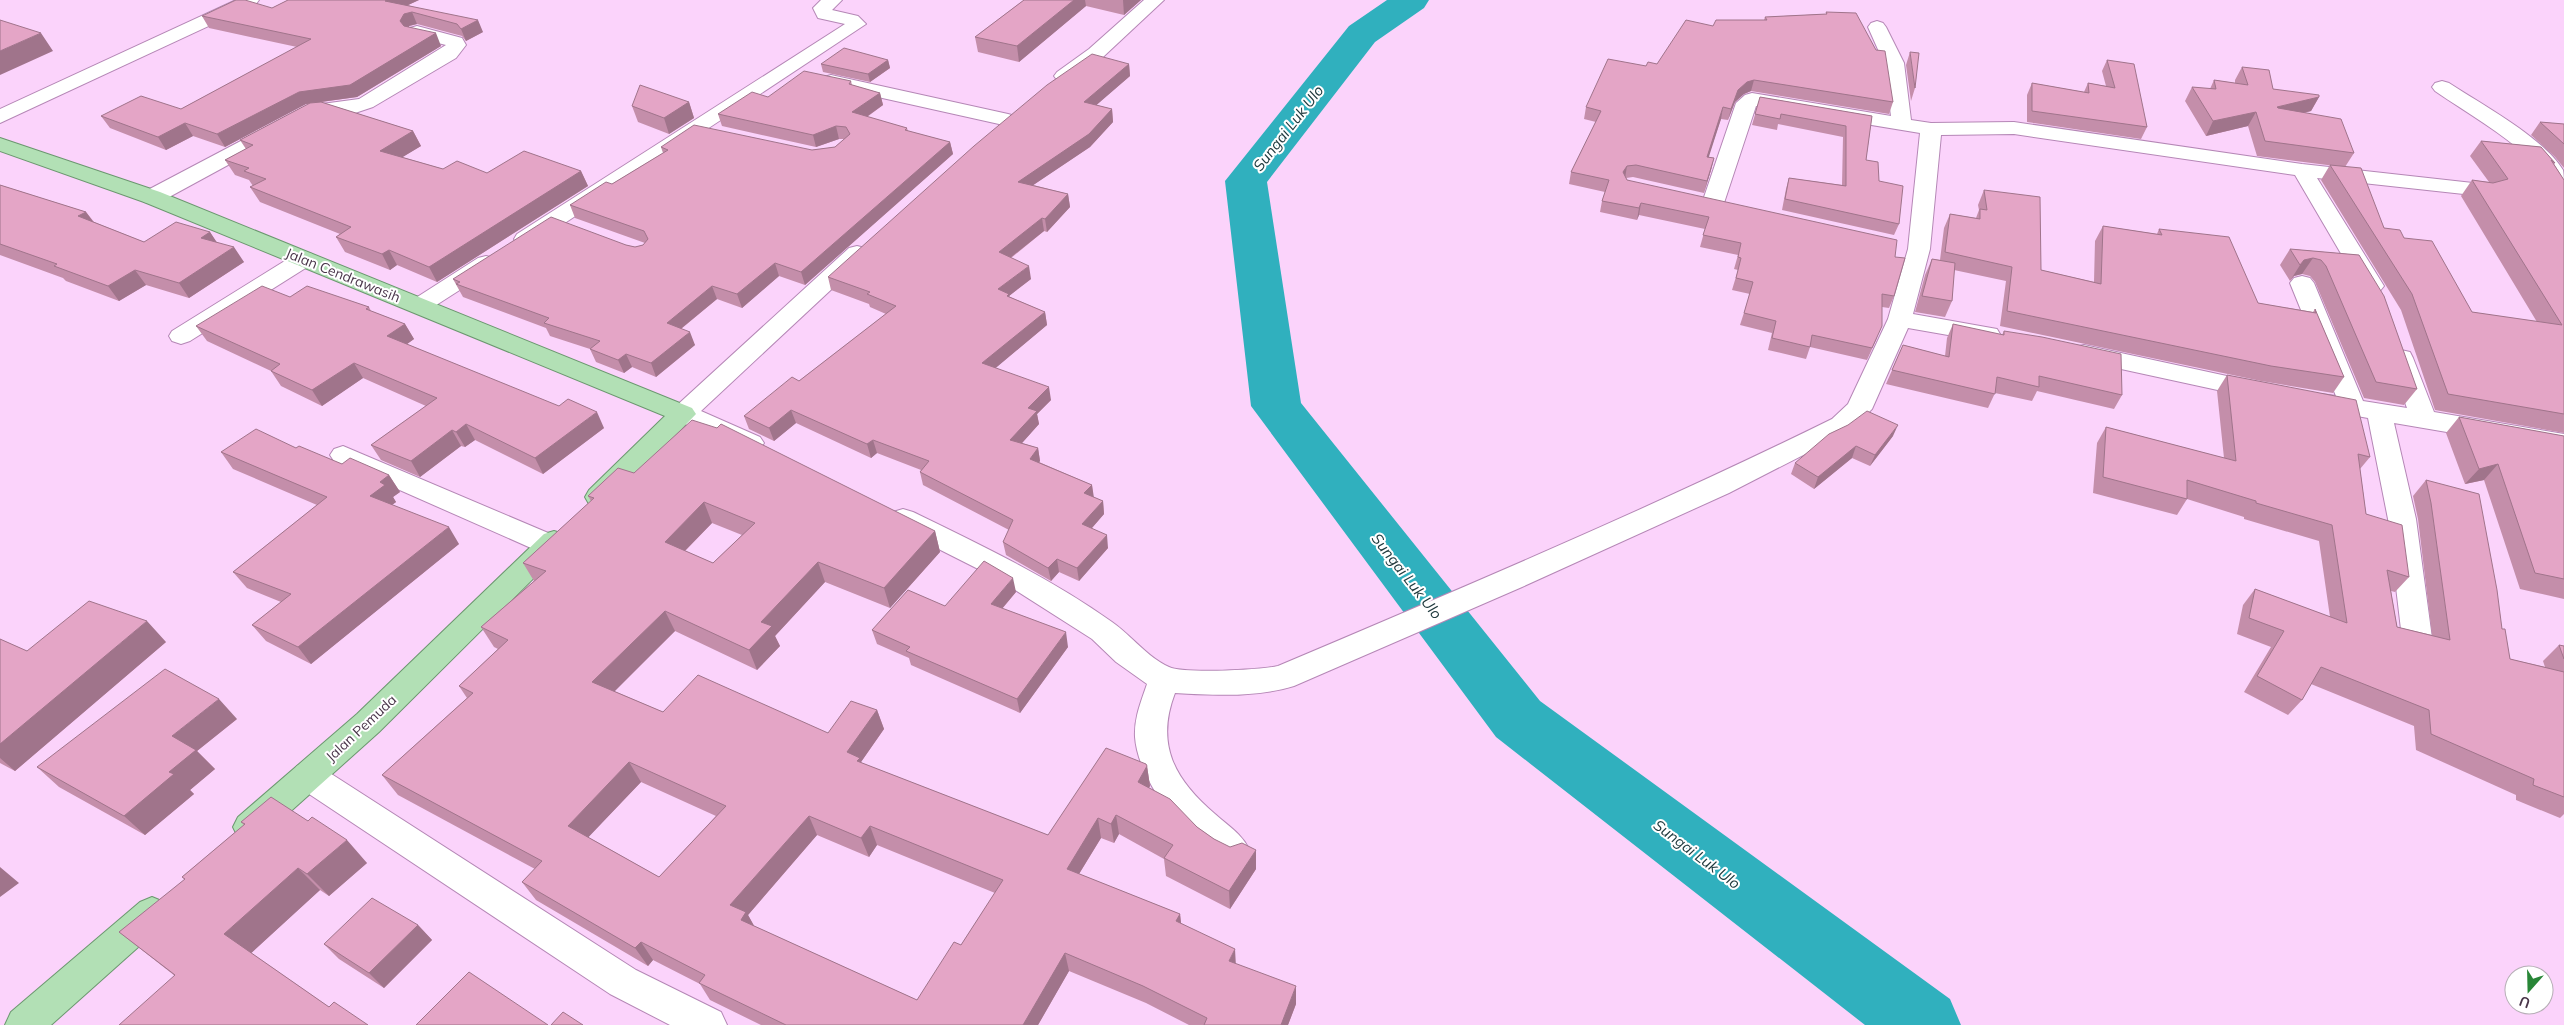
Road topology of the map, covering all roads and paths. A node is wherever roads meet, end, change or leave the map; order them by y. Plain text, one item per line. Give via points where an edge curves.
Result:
1 (250, 0) edge
2 (833, 0) edge
3 (1155, 0) edge
4 (1876, 27) dead end
5 (417, 32) edge
6 (785, 71) junction
7 (1048, 86) edge
8 (2442, 87) dead end
9 (0, 117) edge
10 (1902, 124) junction
11 (695, 129) junction
12 (1931, 129) junction
13 (723, 135) edge
14 (988, 136) edge
15 (0, 144) edge
16 (2302, 170) junction
17 (2564, 186) edge
18 (2482, 190) edge
19 (152, 197) junction
20 (1714, 203) edge
21 (554, 220) junction
22 (580, 229) edge
23 (875, 237) edge
24 (304, 259) junction
25 (2302, 283) dead end
26 (2383, 304) edge
27 (419, 306) junction
28 (1900, 319) junction
29 (2395, 334) edge
30 (181, 336) dead end
31 (2006, 337) edge
32 (2064, 348) edge
33 (2366, 410) junction
34 (684, 414) junction
35 (2424, 420) junction
36 (2564, 443) edge
37 (343, 455) dead end
38 (776, 456) edge
39 (883, 509) edge
40 (567, 529) junction
41 (2417, 638) edge
42 (1164, 680) junction
43 (308, 776) junction
44 (228, 846) edge
45 (1232, 849) edge
46 (170, 896) edge
47 (694, 1022) edge
48 (24, 1025) edge

1 - 9 street
2 - 6 street via 822,8 824,14 857,24
3 - 7 street via 1096,53
4 - 10 street via 1894,63
5 - 19 street via 457,45 449,54 366,103 314,110
6 - 11 street
6 - 14 street via 1014,114
8 - 17 street via 2525,143 2546,162
10 - 12 street
10 - 20 street via 1761,100 1747,101
11 - 13 street
11 - 21 street
12 - 16 street via 2014,128
12 - 28 street via 1909,247
15 - 19 main road, Jalan Cendrawasih
16 - 18 street
16 - 26 street
19 - 24 main road, Jalan Cendrawasih
21 - 22 street
21 - 27 street
23 - 34 street
24 - 27 main road, Jalan Cendrawasih
24 - 30 street
25 - 33 street
27 - 34 main road, Jalan Cendrawasih
28 - 31 street
28 - 42 street via 1859,409 1841,425 1719,486 1283,677 1233,683
29 - 35 street
32 - 33 street
33 - 35 street
33 - 41 street via 2402,519
34 - 38 street via 723,429
34 - 40 main road, Jalan Pemuda
35 - 36 street
37 - 40 street
39 - 42 street via 1008,571 1103,632
40 - 43 main road, Jalan Pemuda via 368,723
42 - 45 street via 1153,713 1151,741 1156,764 1182,807
43 - 44 main road, Jalan Pemuda
43 - 47 street via 623,982
46 - 48 main road

